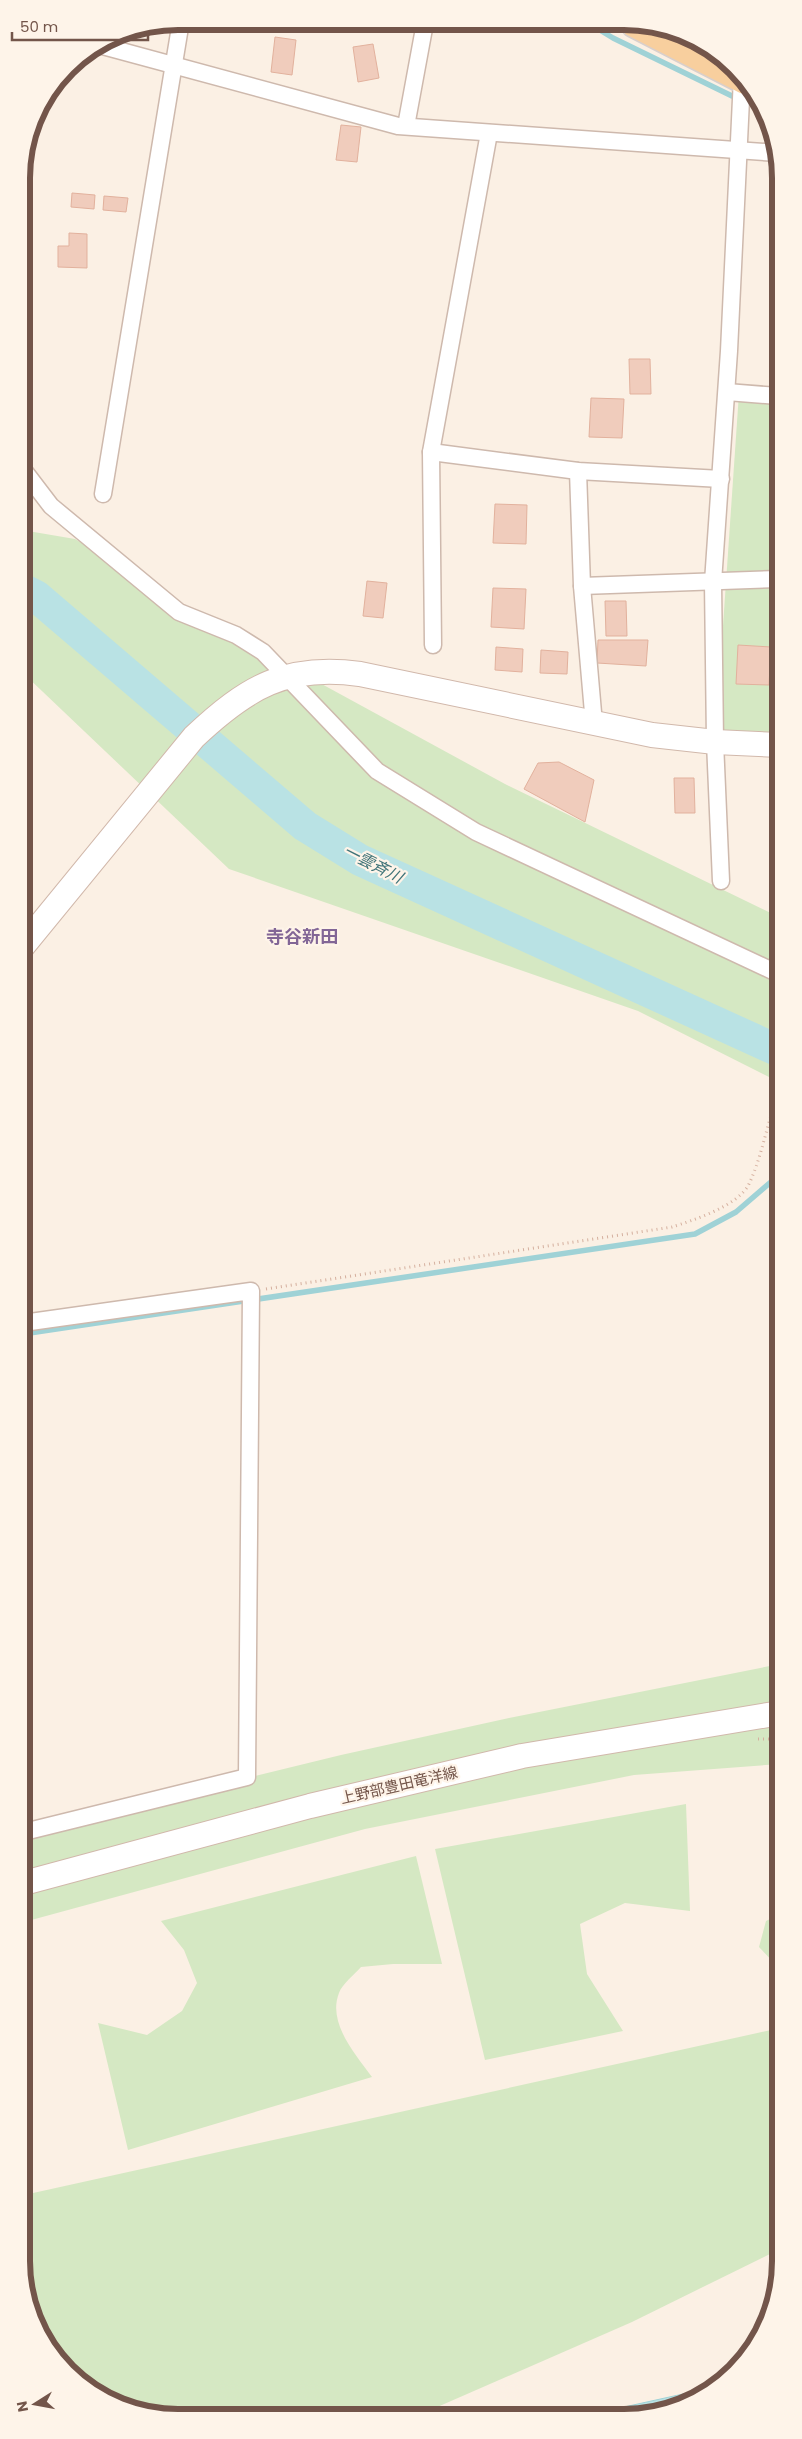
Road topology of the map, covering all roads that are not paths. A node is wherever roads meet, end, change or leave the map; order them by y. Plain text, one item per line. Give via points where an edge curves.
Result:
1 (178, 30) edge
2 (425, 30) edge
3 (651, 33) edge
4 (108, 48) edge
5 (172, 65) junction
6 (728, 72) edge
7 (743, 90) edge
8 (406, 126) junction
9 (490, 132) junction
10 (740, 151) junction
11 (770, 153) edge
12 (727, 392) junction
13 (772, 396) edge
14 (431, 452) junction
15 (578, 472) junction
16 (30, 478) edge
17 (721, 479) junction
18 (30, 489) edge
19 (103, 494) dead end
20 (51, 506) junction
21 (772, 579) edge
22 (713, 582) junction
23 (582, 586) junction
24 (433, 645) dead end
25 (287, 677) junction
26 (594, 724) junction
27 (715, 742) junction
28 (772, 745) edge
29 (721, 881) dead end
30 (30, 937) edge
31 (772, 971) edge
32 (30, 1322) edge
33 (772, 1714) edge
34 (30, 1831) edge
35 (30, 1881) edge

1 - 5 street
2 - 8 street
3 - 6 main road
4 - 5 street
5 - 8 street
5 - 19 street
7 - 10 street
8 - 9 street
9 - 10 street
9 - 14 street
10 - 11 street
10 - 12 street
12 - 13 street
12 - 17 street
14 - 15 street
14 - 24 street
15 - 17 street
15 - 23 street
16 - 20 street
17 - 22 street
18 - 20 street
20 - 25 street via 179,612 236,635 263,652
21 - 22 street
22 - 23 street
22 - 27 street
23 - 26 street
25 - 26 street via 334,670
25 - 30 street via 248,692 222,710 194,737
25 - 31 street via 378,771 476,832
26 - 27 street
27 - 28 street
27 - 29 street
32 - 34 street via 251,1292 247,1777
33 - 35 street, 上野部豊田竜洋線 via 522,1756 310,1806

